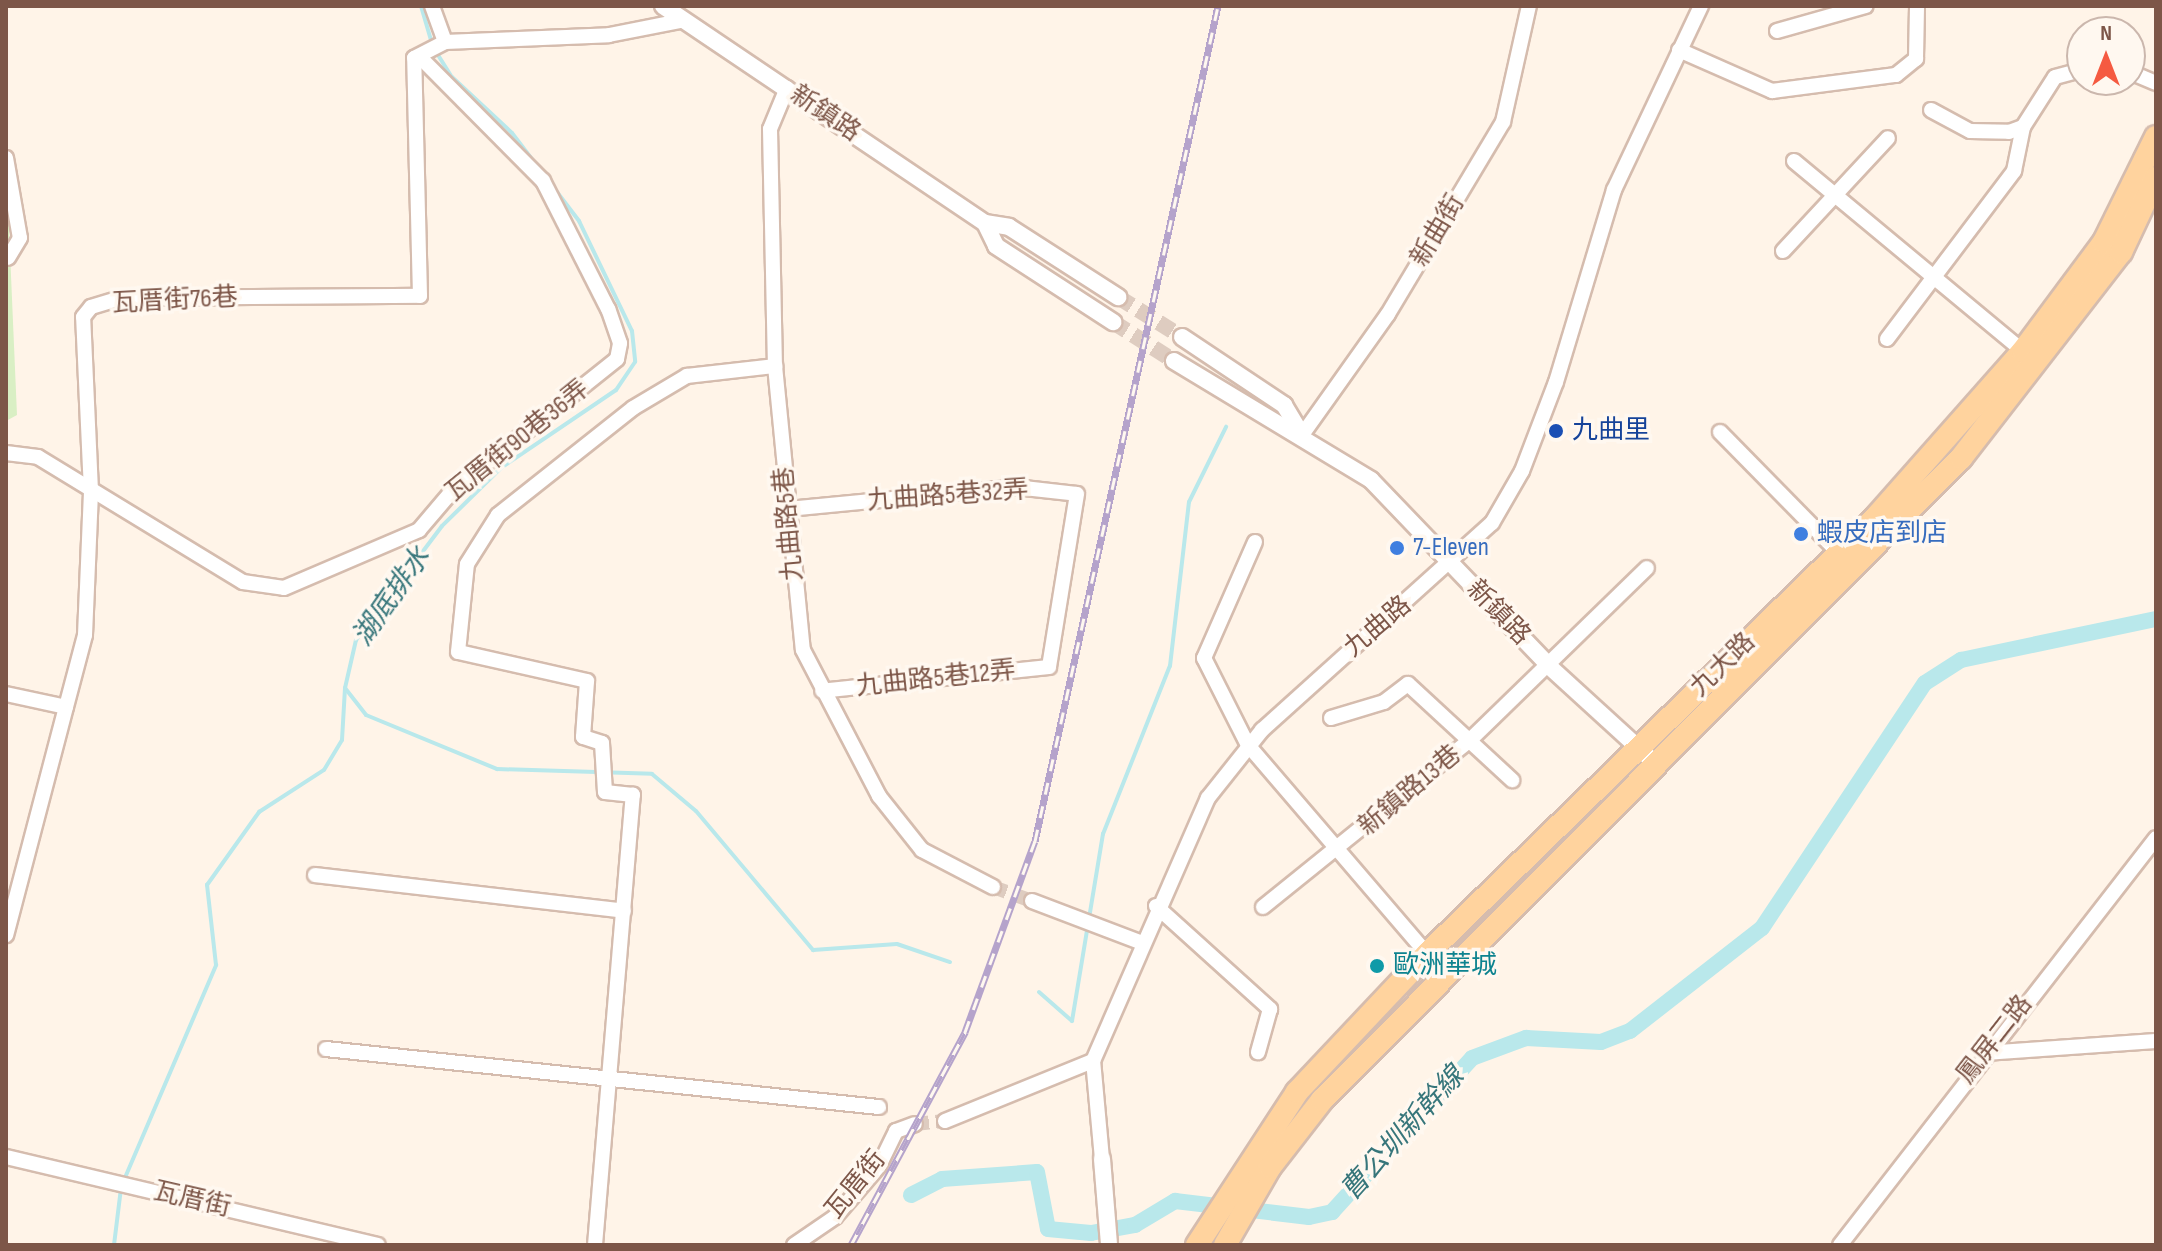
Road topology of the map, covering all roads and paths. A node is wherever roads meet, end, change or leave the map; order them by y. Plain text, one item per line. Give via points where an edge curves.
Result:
1 (432, 6) edge
2 (663, 6) edge
3 (1529, 6) edge
4 (1701, 6) edge
5 (1866, 6) edge
6 (1917, 6) edge
7 (685, 20) junction
8 (1777, 31) dead end
9 (445, 42) junction
10 (1679, 50) junction
11 (420, 57) junction
12 (2066, 74) edge
13 (787, 88) junction
14 (1931, 110) dead end
15 (2023, 127) junction
16 (2156, 137) edge
17 (1888, 138) dead end
18 (6, 158) edge
19 (1794, 161) dead end
20 (2156, 178) edge
21 (1834, 195) junction
22 (985, 223) junction
23 (1783, 251) dead end
24 (8, 258) dead end
25 (1933, 278) junction
26 (1118, 297) tunnel mouth
27 (1113, 322) tunnel mouth
28 (1182, 337) tunnel mouth
29 (1887, 339) dead end
30 (2023, 351) junction
31 (1174, 361) tunnel mouth
32 (775, 366) junction
33 (1720, 432) dead end
34 (1302, 435) junction
35 (6, 453) edge
36 (91, 491) junction
37 (788, 509) junction
38 (1255, 542) dead end
39 (1837, 551) junction
40 (1453, 565) junction
41 (1647, 568) dead end
42 (1049, 667) joint
43 (1551, 668) junction
44 (822, 691) junction
45 (6, 694) edge
46 (66, 707) junction
47 (1331, 718) dead end
48 (1469, 741) junction
49 (1248, 745) junction
50 (1638, 746) junction
51 (1656, 764) junction
52 (1512, 780) dead end
53 (2156, 838) edge
54 (1339, 852) junction
55 (315, 875) dead end
56 (993, 887) tunnel mouth
57 (1032, 901) tunnel mouth
58 (1156, 906) junction
59 (1263, 907) dead end
60 (624, 911) junction
61 (6, 935) edge
62 (1140, 942) junction
63 (1427, 954) junction
64 (2156, 1041) edge
65 (326, 1049) dead end
66 (1258, 1052) dead end
67 (1985, 1053) junction
68 (1093, 1061) junction
69 (610, 1079) junction
70 (879, 1107) dead end
71 (945, 1121) tunnel mouth
72 (915, 1124) tunnel mouth
73 (6, 1157) edge
74 (1102, 1159) joint
75 (1198, 1241) edge
76 (1226, 1244) edge
77 (378, 1245) edge
78 (595, 1245) edge
79 (794, 1245) edge
80 (1109, 1245) edge
81 (1840, 1245) edge

1 - 9 street
2 - 7 street, 新鎮路
3 - 34 street, 新曲街 via 1503,122 1388,314
4 - 10 street, 九曲路
5 - 8 street
6 - 10 street via 1916,59 1896,75 1772,91
7 - 9 street via 609,35
7 - 13 street, 新鎮路
9 - 11 street
10 - 40 street, 九曲路 via 1614,190 1522,471 1492,523
11 - 36 street, 瓦厝街76巷 via 414,58 420,296 121,298 91,307 83,317
11 - 36 street, 瓦厝街90巷36弄 via 543,181 608,309 620,343 617,359 453,490 419,530 284,588 243,582
12 - 15 street via 2055,77
13 - 22 street, 新鎮路
13 - 32 street, 九曲路5巷 via 770,129
14 - 15 street via 1992,135
15 - 25 street via 2014,171
16 - 30 main road, 九大路 via 2104,242
17 - 21 street
18 - 24 street via 20,238
19 - 21 street
20 - 51 main road, 九大路 via 2121,252 1961,458
21 - 23 street
21 - 25 street
22 - 26 street, 新鎮路 via 1009,227
22 - 27 street, 新鎮路 via 996,246
25 - 29 street
25 - 30 street
28 - 34 street, 新鎮路 via 1284,405
30 - 39 main road, 九大路
31 - 34 street, 新鎮路 via 1274,427
32 - 37 street, 九曲路5巷
32 - 60 street, 瓦厝街90巷36弄 via 687,376 633,408 498,515 467,564 458,652 587,681 583,737 602,743 605,792 633,795
33 - 39 street
34 - 40 street, 新鎮路 via 1371,480
35 - 36 street, 瓦厝街90巷36弄 via 38,457
36 - 46 street, 瓦厝街76巷 via 85,635
37 - 42 street, 九曲路5巷32弄 via 1015,487 1077,494
37 - 44 street, 九曲路5巷 via 798,620
38 - 49 street via 1204,658
39 - 50 main road, 九大路
40 - 43 street, 新鎮路
40 - 49 street, 九曲路
41 - 43 street, 新鎮路13巷
42 - 44 street, 九曲路5巷12弄
43 - 48 street, 新鎮路13巷
43 - 50 street, 新鎮路
44 - 56 street, 九曲路5巷 via 879,796 922,850
45 - 46 street
46 - 61 street, 瓦厝街76巷
47 - 48 street via 1384,702 1408,684
48 - 52 street
48 - 54 street, 新鎮路13巷
49 - 54 street
49 - 58 street, 九曲路 via 1208,798
50 - 51 street, 新鎮路
50 - 63 main road, 九大路
51 - 76 main road, 九大路 via 1322,1100 1270,1167
53 - 67 street, 鳳屏二路
54 - 59 street, 新鎮路13巷
54 - 63 street
55 - 60 street
57 - 62 street
58 - 62 street, 九曲路
58 - 66 street via 1270,1009
60 - 69 street
62 - 68 street, 九曲路
63 - 75 main road, 九大路 via 1297,1092 1247,1159
64 - 67 street
65 - 69 street, 瓦厝街
67 - 81 street, 鳳屏二路
68 - 71 street
68 - 74 street, 九曲路
69 - 70 street, 瓦厝街
69 - 78 street
72 - 79 street, 瓦厝街 via 896,1131 879,1166 835,1217
73 - 77 street, 瓦厝街
74 - 80 street, 九曲路

